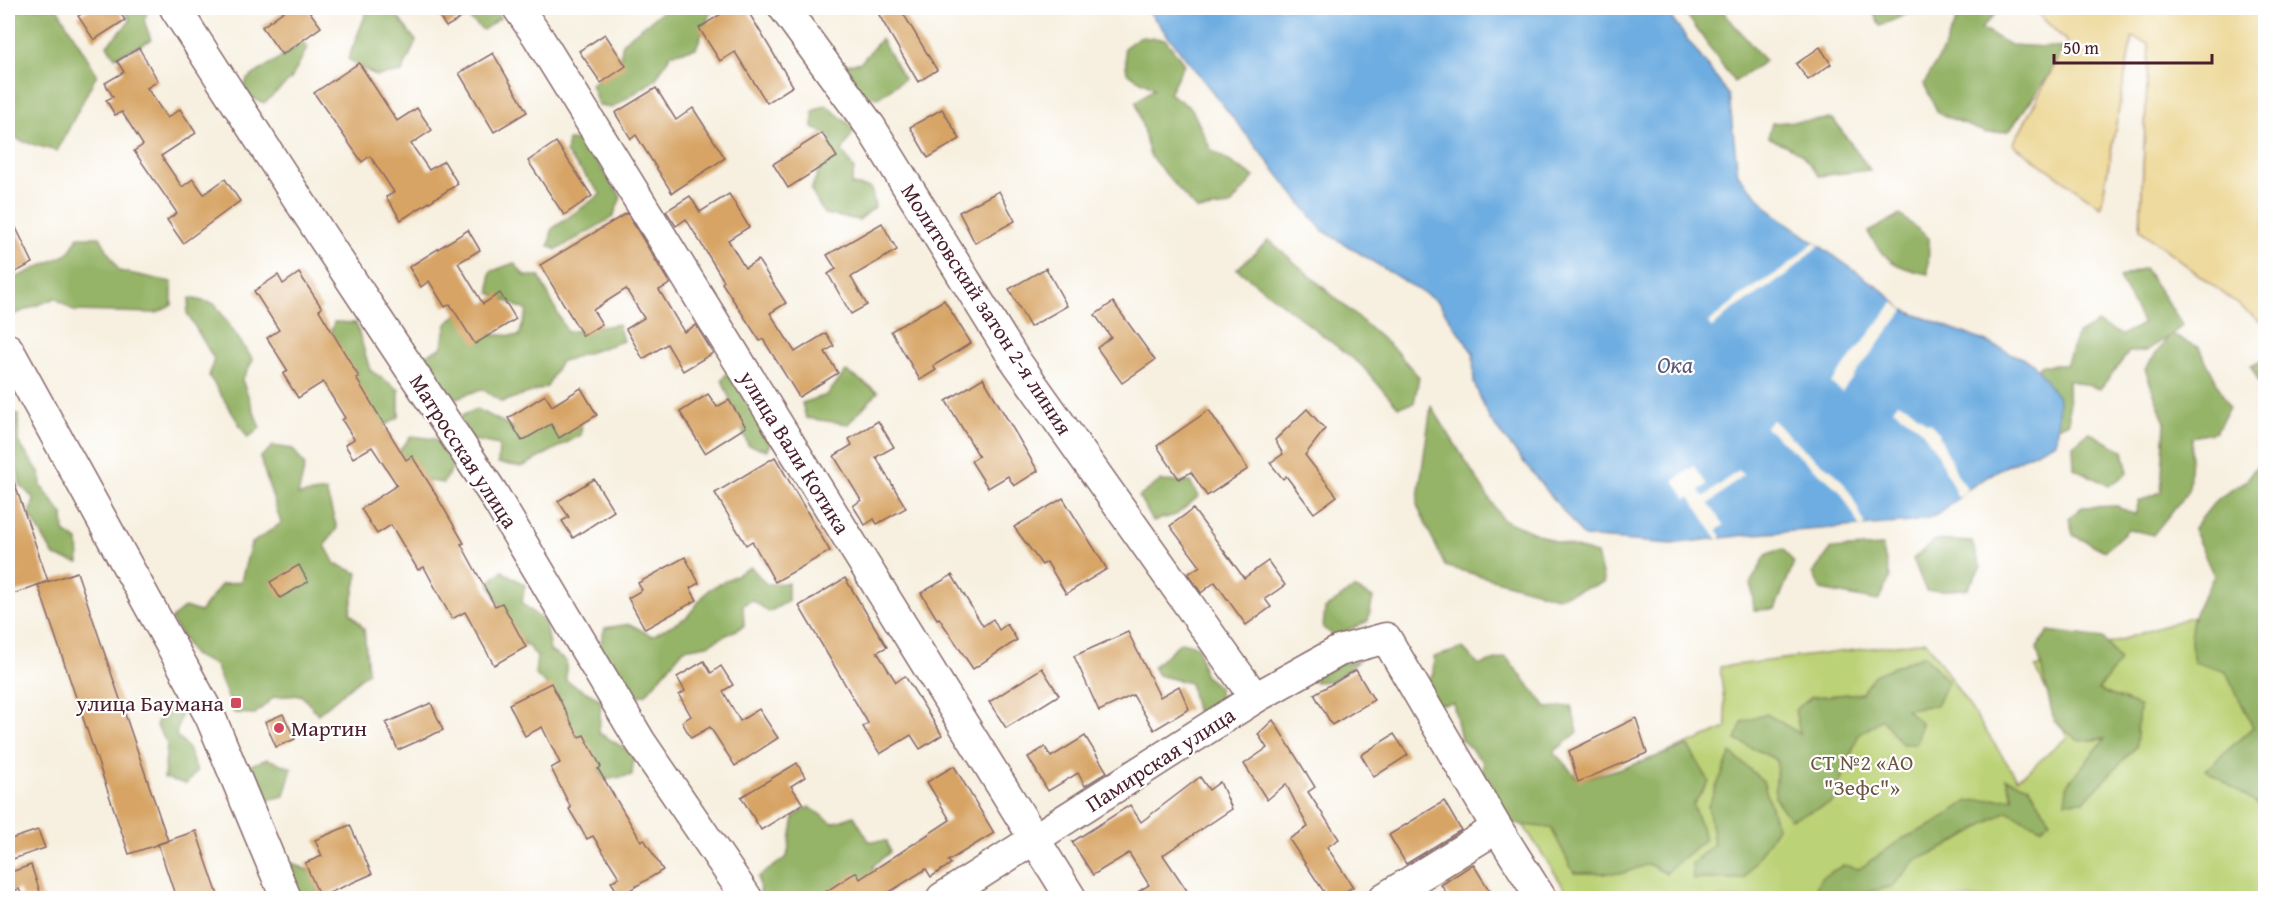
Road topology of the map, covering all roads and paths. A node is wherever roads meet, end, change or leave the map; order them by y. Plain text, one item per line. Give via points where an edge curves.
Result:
1 (175, 8) edge
2 (518, 8) edge
3 (784, 8) edge
4 (8, 349) edge
5 (1255, 698) junction
6 (1497, 828) junction
7 (1035, 840) junction
8 (286, 898) edge
9 (747, 898) edge
10 (942, 898) edge
11 (1071, 898) edge
12 (1384, 898) edge
13 (1541, 898) edge

1 - 9 street, Матросская улица via 492,492 640,741
2 - 7 street, улица Вали Котика
3 - 5 street, Молитовский затон 2-я линия via 870,126 1013,357
4 - 8 street via 210,716
5 - 6 street, Памирская улица via 1340,651 1386,638
5 - 7 street, Памирская улица
6 - 12 street
6 - 13 street
7 - 10 street, Памирская улица
7 - 11 street, улица Вали Котика

